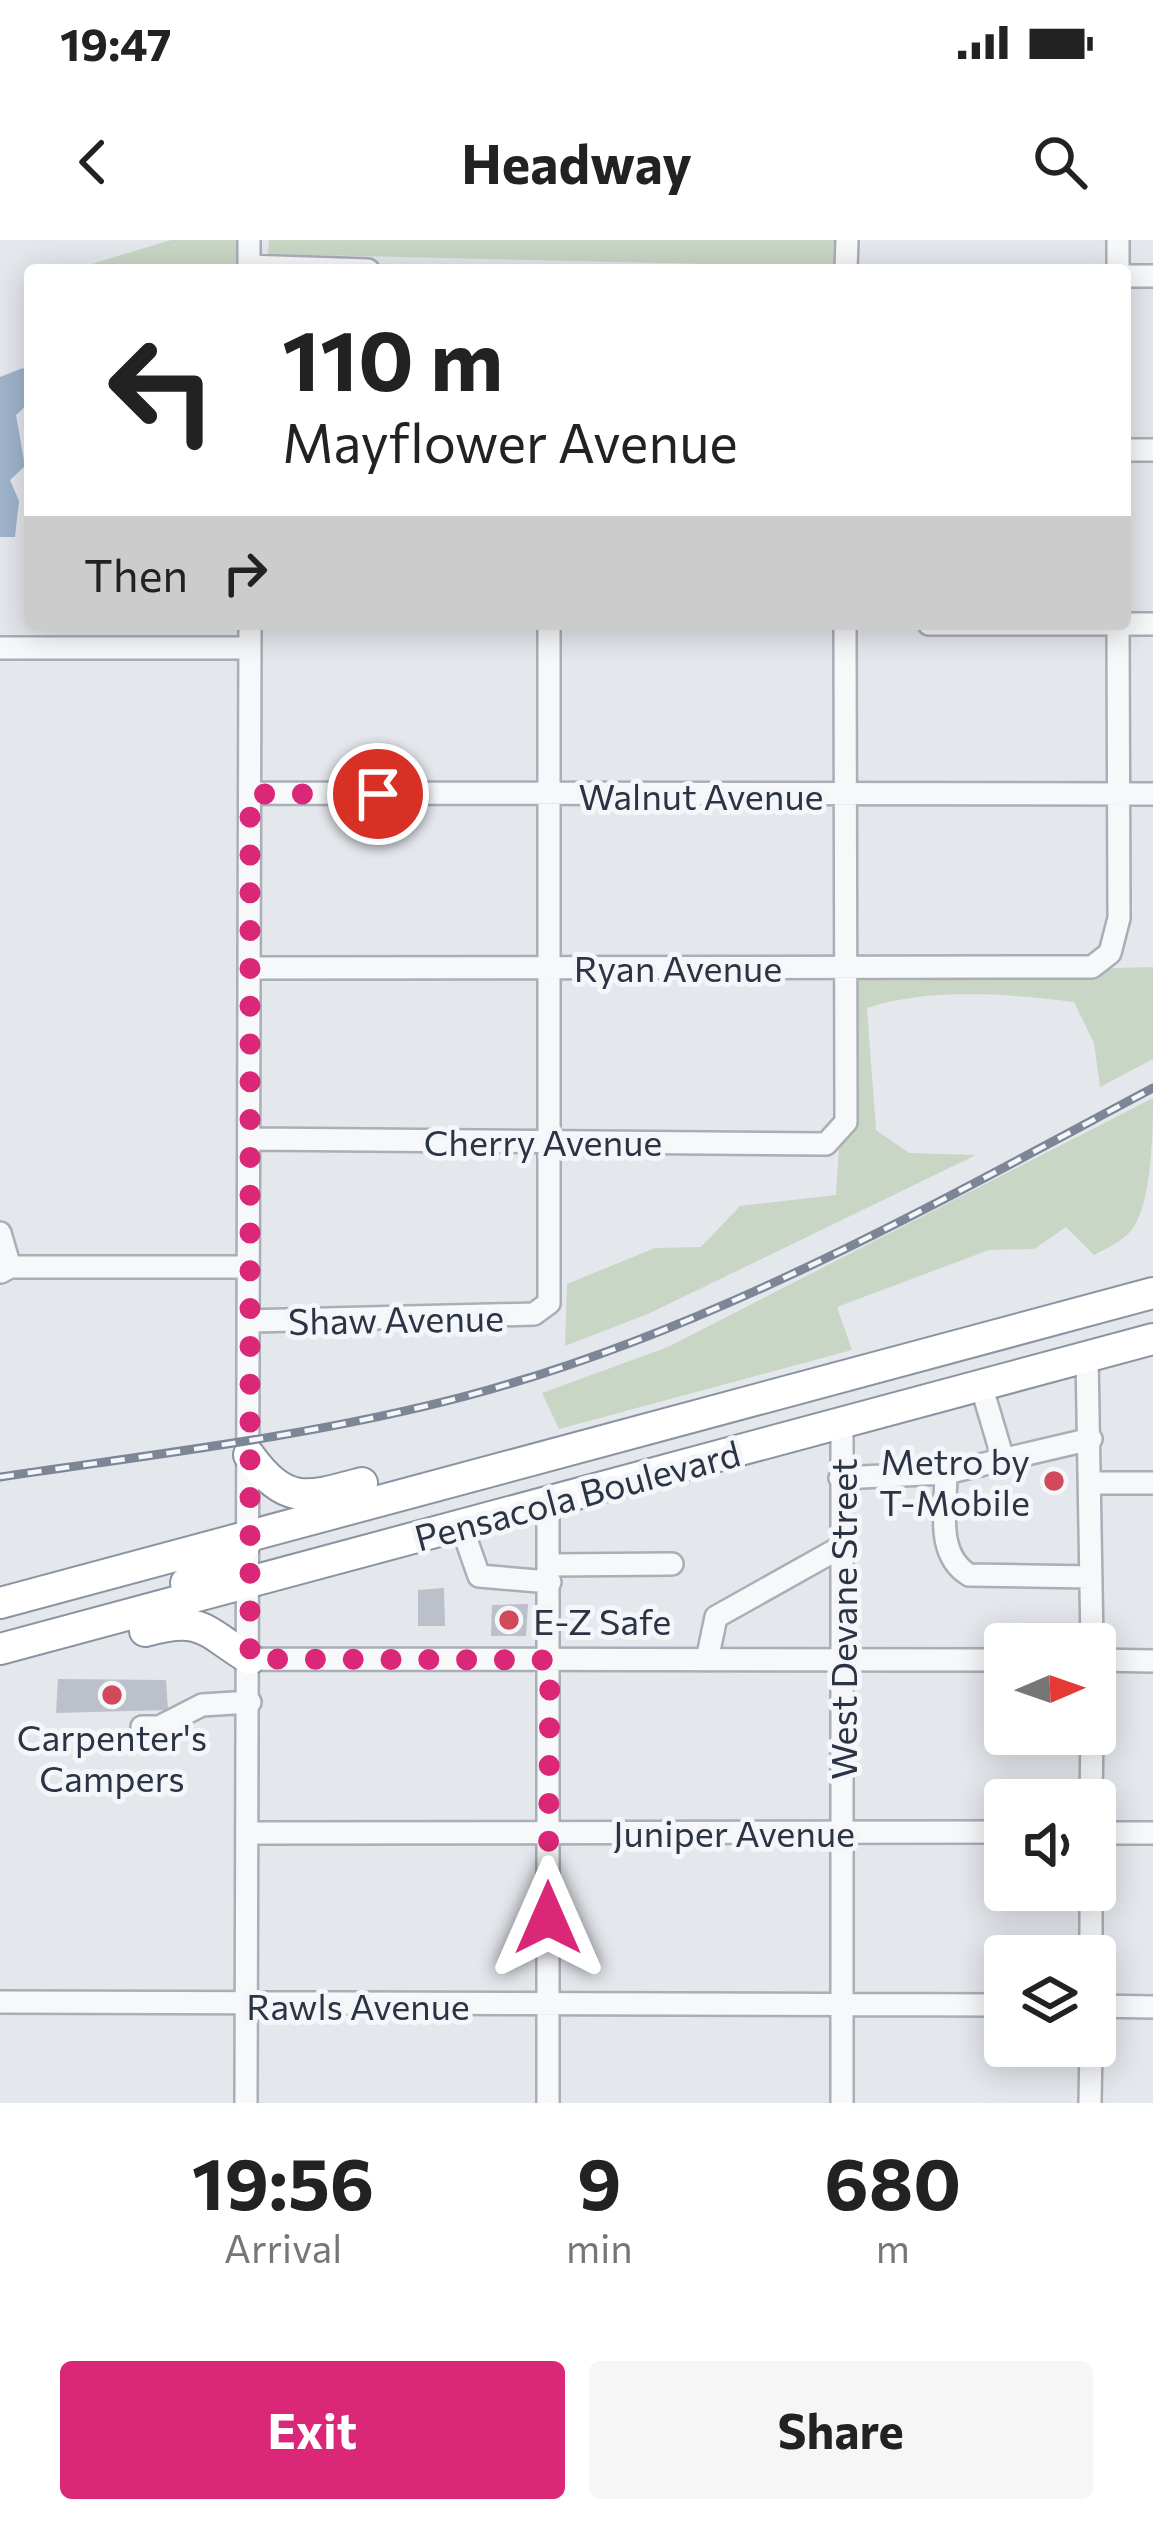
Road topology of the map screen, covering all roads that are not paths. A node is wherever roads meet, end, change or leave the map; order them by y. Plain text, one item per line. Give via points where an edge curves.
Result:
1 (250, 630) edge
2 (549, 630) edge
3 (845, 630) edge
4 (1118, 630) edge
5 (0, 648) edge
6 (250, 648) junction
7 (250, 794) junction
8 (1153, 794) edge
9 (548, 795) junction
10 (845, 795) junction
11 (1120, 795) junction
12 (846, 967) junction
13 (250, 968) junction
14 (549, 968) junction
15 (249, 1139) junction
16 (550, 1142) junction
17 (0, 1233) edge
18 (248, 1267) junction
19 (5, 1270) edge
20 (1153, 1293) edge
21 (249, 1321) junction
22 (1034, 1324) junction
23 (1153, 1334) edge
24 (1087, 1357) junction
25 (981, 1385) junction
26 (842, 1423) junction
27 (604, 1439) junction
28 (1091, 1439) junction
29 (249, 1455) junction
30 (542, 1456) junction
31 (1003, 1459) junction
32 (946, 1472) junction
33 (840, 1478) junction
34 (1091, 1483) junction
35 (1153, 1483) edge
36 (548, 1502) junction
37 (461, 1525) junction
38 (250, 1535) junction
39 (841, 1547) junction
40 (672, 1564) dead end
41 (550, 1574) junction
42 (1091, 1577) junction
43 (250, 1582) junction
44 (0, 1603) edge
45 (1092, 1623) edge
46 (0, 1632) edge
47 (0, 1649) edge
48 (250, 1659) junction
49 (550, 1660) junction
50 (707, 1660) junction
51 (842, 1660) junction
52 (984, 1660) edge
53 (1116, 1660) edge
54 (1153, 1661) edge
55 (0, 1670) edge
56 (250, 1702) junction
57 (142, 1726) dead end
58 (548, 1832) junction
59 (843, 1832) junction
60 (984, 1832) edge
61 (248, 1833) junction
62 (1116, 1833) edge
63 (1153, 1833) edge
64 (0, 2002) edge
65 (548, 2005) junction
66 (843, 2005) junction
67 (984, 2005) edge
68 (247, 2006) junction
69 (1116, 2006) edge
70 (1153, 2007) edge
71 (1091, 2067) edge
72 (246, 2103) edge
73 (548, 2103) edge
74 (842, 2103) edge
75 (1090, 2103) edge

1 - 6 street
2 - 9 street
3 - 10 street
4 - 11 street
5 - 6 street
6 - 7 street
7 - 9 street, Walnut Avenue
7 - 13 street
8 - 11 street, Walnut Avenue
9 - 10 street, Walnut Avenue
9 - 14 street
10 - 11 street, Walnut Avenue
10 - 12 street
11 - 12 street, Ryan Avenue via 1119,918 1104,960 1092,967
12 - 14 street, Ryan Avenue
12 - 16 street, Cherry Avenue via 846,1122 836,1139
13 - 14 street, Ryan Avenue
13 - 15 street
14 - 16 street
15 - 16 street, Cherry Avenue
15 - 18 street
16 - 21 street, Shaw Avenue via 552,1294 542,1311
17 - 19 street
18 - 19 street
18 - 21 street
20 - 22 highway, Pensacola Boulevard
21 - 29 street
22 - 26 highway via 983,1354 868,1386
22 - 27 highway, Pensacola Boulevard
23 - 24 highway, Pensacola Boulevard
24 - 25 highway, Pensacola Boulevard
24 - 28 street
25 - 26 highway, Pensacola Boulevard
25 - 31 street
26 - 33 street, West Devane Street
26 - 36 highway, Pensacola Boulevard
27 - 29 highway via 577,1426 296,1497
27 - 30 highway, Pensacola Boulevard
28 - 31 street
28 - 34 street
29 - 38 street
30 - 38 highway, Pensacola Boulevard
30 - 43 highway via 503,1483 292,1540 267,1553
31 - 32 street
32 - 33 street
32 - 42 street via 946,1552 954,1566 969,1576
33 - 39 street, West Devane Street
34 - 35 street
34 - 42 street
36 - 37 highway, Pensacola Boulevard
36 - 41 street
37 - 41 street via 479,1576
37 - 43 highway, Pensacola Boulevard
38 - 43 street
38 - 44 highway, Pensacola Boulevard
38 - 46 highway via 234,1562 204,1578
39 - 50 street via 716,1617
39 - 51 street, West Devane Street
40 - 41 street
41 - 49 street
42 - 45 street
43 - 47 highway, Pensacola Boulevard
43 - 48 street
48 - 49 street
48 - 55 highway via 200,1623 179,1622
48 - 56 street
49 - 50 street
49 - 58 street
50 - 51 street
51 - 52 street
51 - 59 street, West Devane Street
53 - 54 street
56 - 57 street via 202,1705 159,1727
56 - 61 street
58 - 59 street, Juniper Avenue
58 - 61 street, Juniper Avenue
58 - 65 street
59 - 60 street, Juniper Avenue
59 - 66 street, West Devane Street
61 - 68 street
62 - 63 street
64 - 68 street, Rawls Avenue
65 - 66 street, Rawls Avenue
65 - 68 street, Rawls Avenue
65 - 73 street
66 - 67 street, Rawls Avenue
66 - 74 street, West Devane Street
68 - 72 street
69 - 70 street
71 - 75 street

